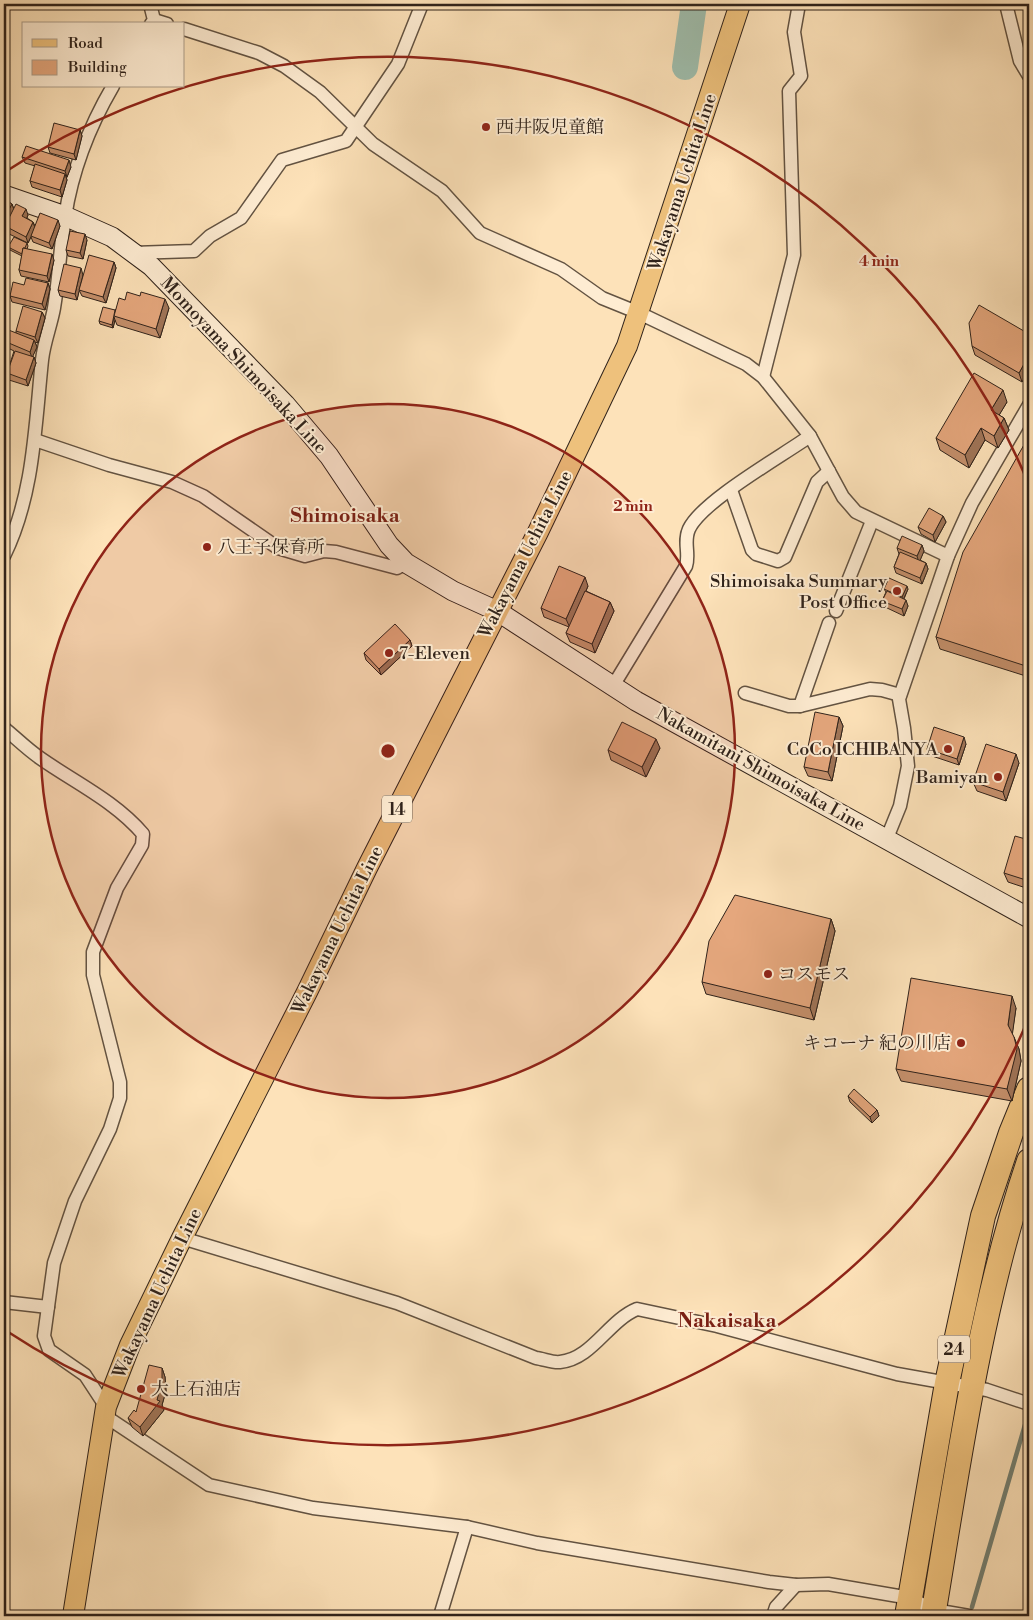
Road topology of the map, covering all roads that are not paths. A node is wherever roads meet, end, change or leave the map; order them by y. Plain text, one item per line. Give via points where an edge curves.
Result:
1 (150, 4) edge
2 (422, 4) edge
3 (740, 4) edge
4 (799, 4) edge
5 (1006, 4) edge
6 (153, 22) edge
7 (185, 29) edge
8 (1029, 76) edge
9 (112, 88) edge
10 (355, 127) junction
11 (4, 195) edge
12 (65, 216) junction
13 (133, 253) junction
14 (639, 313) junction
15 (763, 377) junction
16 (1029, 405) edge
17 (810, 436) junction
18 (35, 440) junction
19 (829, 471) junction
20 (731, 490) junction
21 (872, 521) junction
22 (4, 556) edge
23 (948, 556) junction
24 (406, 563) junction
25 (497, 611) junction
26 (836, 611) dead end
27 (829, 623) dead end
28 (613, 686) junction
29 (745, 693) dead end
30 (900, 695) junction
31 (800, 706) junction
32 (4, 728) edge
33 (887, 838) junction
34 (1029, 918) edge
35 (1029, 1089) edge
36 (1029, 1161) edge
37 (182, 1238) junction
38 (4, 1302) edge
39 (48, 1306) junction
40 (947, 1383) junction
41 (973, 1389) junction
42 (1029, 1404) edge
43 (106, 1411) junction
44 (466, 1527) junction
45 (796, 1584) junction
46 (908, 1607) edge
47 (934, 1613) edge
48 (73, 1616) edge
49 (440, 1616) edge
50 (773, 1616) edge
51 (970, 1616) edge

1 - 6 street
2 - 10 street via 398,64
3 - 14 main road, Wakayama Uchita Line / 14
4 - 15 street via 794,32 801,76 789,91 794,255
5 - 8 street via 1020,61
7 - 10 street via 259,53 284,66 320,92
9 - 12 street via 94,118 80,155
10 - 13 street via 346,142 282,160 241,218 210,236 194,251
10 - 14 street via 392,158 442,191 480,233 561,269 602,298
11 - 12 main road, Momoyama Shimoisaka Line
12 - 13 main road, Momoyama Shimoisaka Line via 112,237
12 - 18 street via 54,308 42,357
13 - 24 main road, Momoyama Shimoisaka Line via 151,266 285,404 329,456 389,545
14 - 15 street via 746,364
14 - 25 main road, Wakayama Uchita Line / 14 via 628,346
15 - 17 street
16 - 23 street via 972,503
17 - 19 street
17 - 20 street
18 - 22 street via 18,522
18 - 24 street via 172,482 203,496 278,548 304,556 336,552 397,568
19 - 20 street via 817,482 785,557 778,561 752,550
19 - 21 street via 856,512
20 - 28 street via 697,516 685,540 689,558 686,566
21 - 23 street
21 - 26 street
23 - 30 street
24 - 25 main road, Momoyama Shimoisaka Line
25 - 28 main road, Nakamitani Shimoisaka Line
25 - 37 main road, Wakayama Uchita Line / 14
27 - 31 street
28 - 33 main road, Nakamitani Shimoisaka Line
29 - 31 street via 789,706
30 - 31 street via 870,689
30 - 33 street via 908,766 900,806
32 - 39 street via 40,757 96,794 134,823 143,834 142,845 117,888 92,952 93,975 120,1082 120,1098 110,1129 75,1201 54,1263
33 - 34 main road, Nakamitani Shimoisaka Line
35 - 40 highway, 24 via 983,1216
36 - 41 highway, 24 via 1012,1211 990,1298
37 - 40 street via 397,1303 536,1358 559,1362 578,1357 626,1314 637,1309 717,1326 897,1374
37 - 43 main road, Wakayama Uchita Line / 14 via 130,1345
38 - 39 street
39 - 43 street via 44,1336 49,1350 85,1375
40 - 41 street
40 - 46 highway, 24
41 - 42 street via 987,1390
41 - 47 highway, 24
43 - 44 street via 209,1485 313,1508
43 - 48 main road, Wakayama Uchita Line / 14
44 - 45 street via 537,1543
44 - 49 street
45 - 46 street via 828,1584
45 - 50 street via 776,1607
46 - 47 street
47 - 51 street

